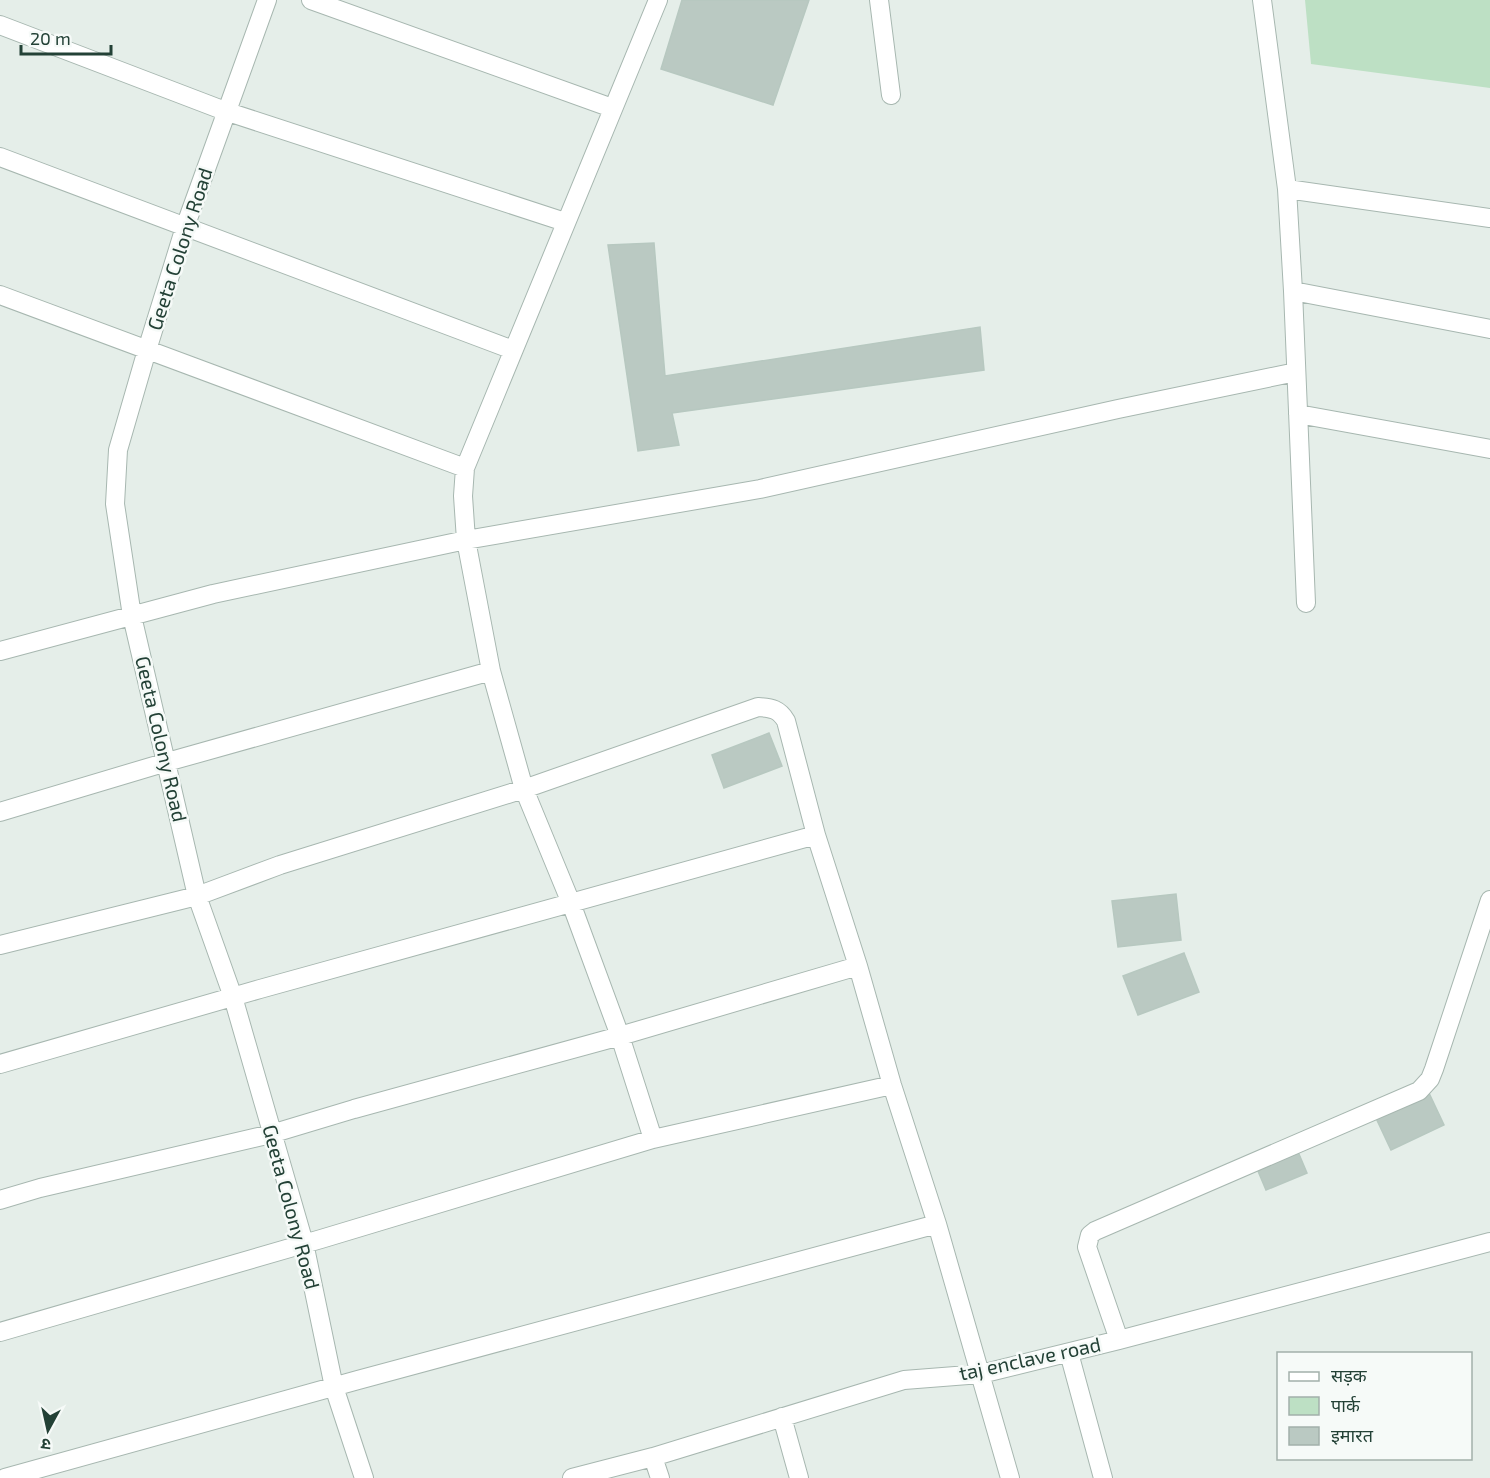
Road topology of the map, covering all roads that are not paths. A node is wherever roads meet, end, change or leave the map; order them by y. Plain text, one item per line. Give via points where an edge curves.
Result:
1 (267, 0) edge
2 (311, 0) edge
3 (658, 0) edge
4 (879, 0) edge
5 (1262, 0) edge
6 (0, 25) edge
7 (891, 95) dead end
8 (612, 108) junction
9 (225, 111) junction
10 (0, 158) edge
11 (1287, 189) junction
12 (1490, 218) edge
13 (566, 222) junction
14 (185, 227) junction
15 (1293, 291) junction
16 (0, 296) edge
17 (1490, 329) edge
18 (147, 350) junction
19 (513, 350) junction
20 (1296, 372) junction
21 (1298, 414) junction
22 (1490, 449) edge
23 (465, 468) junction
24 (466, 540) junction
25 (1306, 603) dead end
26 (132, 616) junction
27 (1, 645) edge
28 (491, 671) junction
29 (167, 762) junction
30 (524, 789) junction
31 (0, 812) edge
32 (816, 835) junction
33 (197, 896) junction
34 (1490, 900) edge
35 (571, 903) junction
36 (0, 945) edge
37 (858, 966) junction
38 (233, 997) junction
39 (620, 1036) junction
40 (0, 1064) edge
41 (892, 1085) junction
42 (271, 1134) junction
43 (653, 1139) junction
44 (0, 1200) edge
45 (937, 1224) junction
46 (304, 1243) junction
47 (1489, 1247) edge
48 (0, 1332) edge
49 (1119, 1340) junction
50 (1069, 1353) junction
51 (981, 1374) junction
52 (334, 1387) junction
53 (782, 1417) junction
54 (653, 1457) junction
55 (5, 1478) edge
56 (364, 1478) edge
57 (572, 1478) edge
58 (660, 1478) edge
59 (798, 1478) edge
60 (1010, 1478) edge
61 (1103, 1478) edge

1 - 9 street, Geeta Colony Road
2 - 8 street
3 - 8 street
4 - 7 street
5 - 11 street
6 - 9 street
8 - 13 street
9 - 13 street
9 - 14 street, Geeta Colony Road
10 - 14 street
11 - 12 street
11 - 15 street
13 - 19 street
14 - 18 street, Geeta Colony Road
14 - 19 street
15 - 17 street
15 - 20 street
16 - 18 street
18 - 23 street
18 - 26 street, Geeta Colony Road via 118,450 115,504
19 - 23 street
20 - 21 street
20 - 24 street via 760,489
21 - 22 street
21 - 25 street
23 - 24 street
24 - 26 street via 213,594
24 - 28 street
26 - 27 street
26 - 29 street, Geeta Colony Road
28 - 29 street
28 - 30 street
29 - 31 street
29 - 33 street, Geeta Colony Road
30 - 32 street via 758,707 772,708 786,721
30 - 33 street via 280,865
30 - 35 street
32 - 35 street
32 - 37 street
33 - 36 street
33 - 38 street, Geeta Colony Road
34 - 49 street via 1425,1086 1090,1235 1088,1247
35 - 38 street
35 - 39 street
37 - 39 street
37 - 41 street
38 - 40 street
38 - 42 street, Geeta Colony Road
39 - 42 street
39 - 43 street
41 - 43 street
41 - 45 street
42 - 44 street
42 - 46 street, Geeta Colony Road
43 - 46 street
45 - 51 street
45 - 52 street
46 - 48 street
46 - 52 street, Geeta Colony Road
47 - 49 street, taj enclave road
49 - 50 street, taj enclave road
50 - 51 street, taj enclave road
50 - 61 street
51 - 53 street, taj enclave road via 904,1380
51 - 60 street
52 - 55 street
52 - 56 street, Geeta Colony Road
53 - 54 street, taj enclave road
53 - 59 street
54 - 57 street, taj enclave road
54 - 58 street

